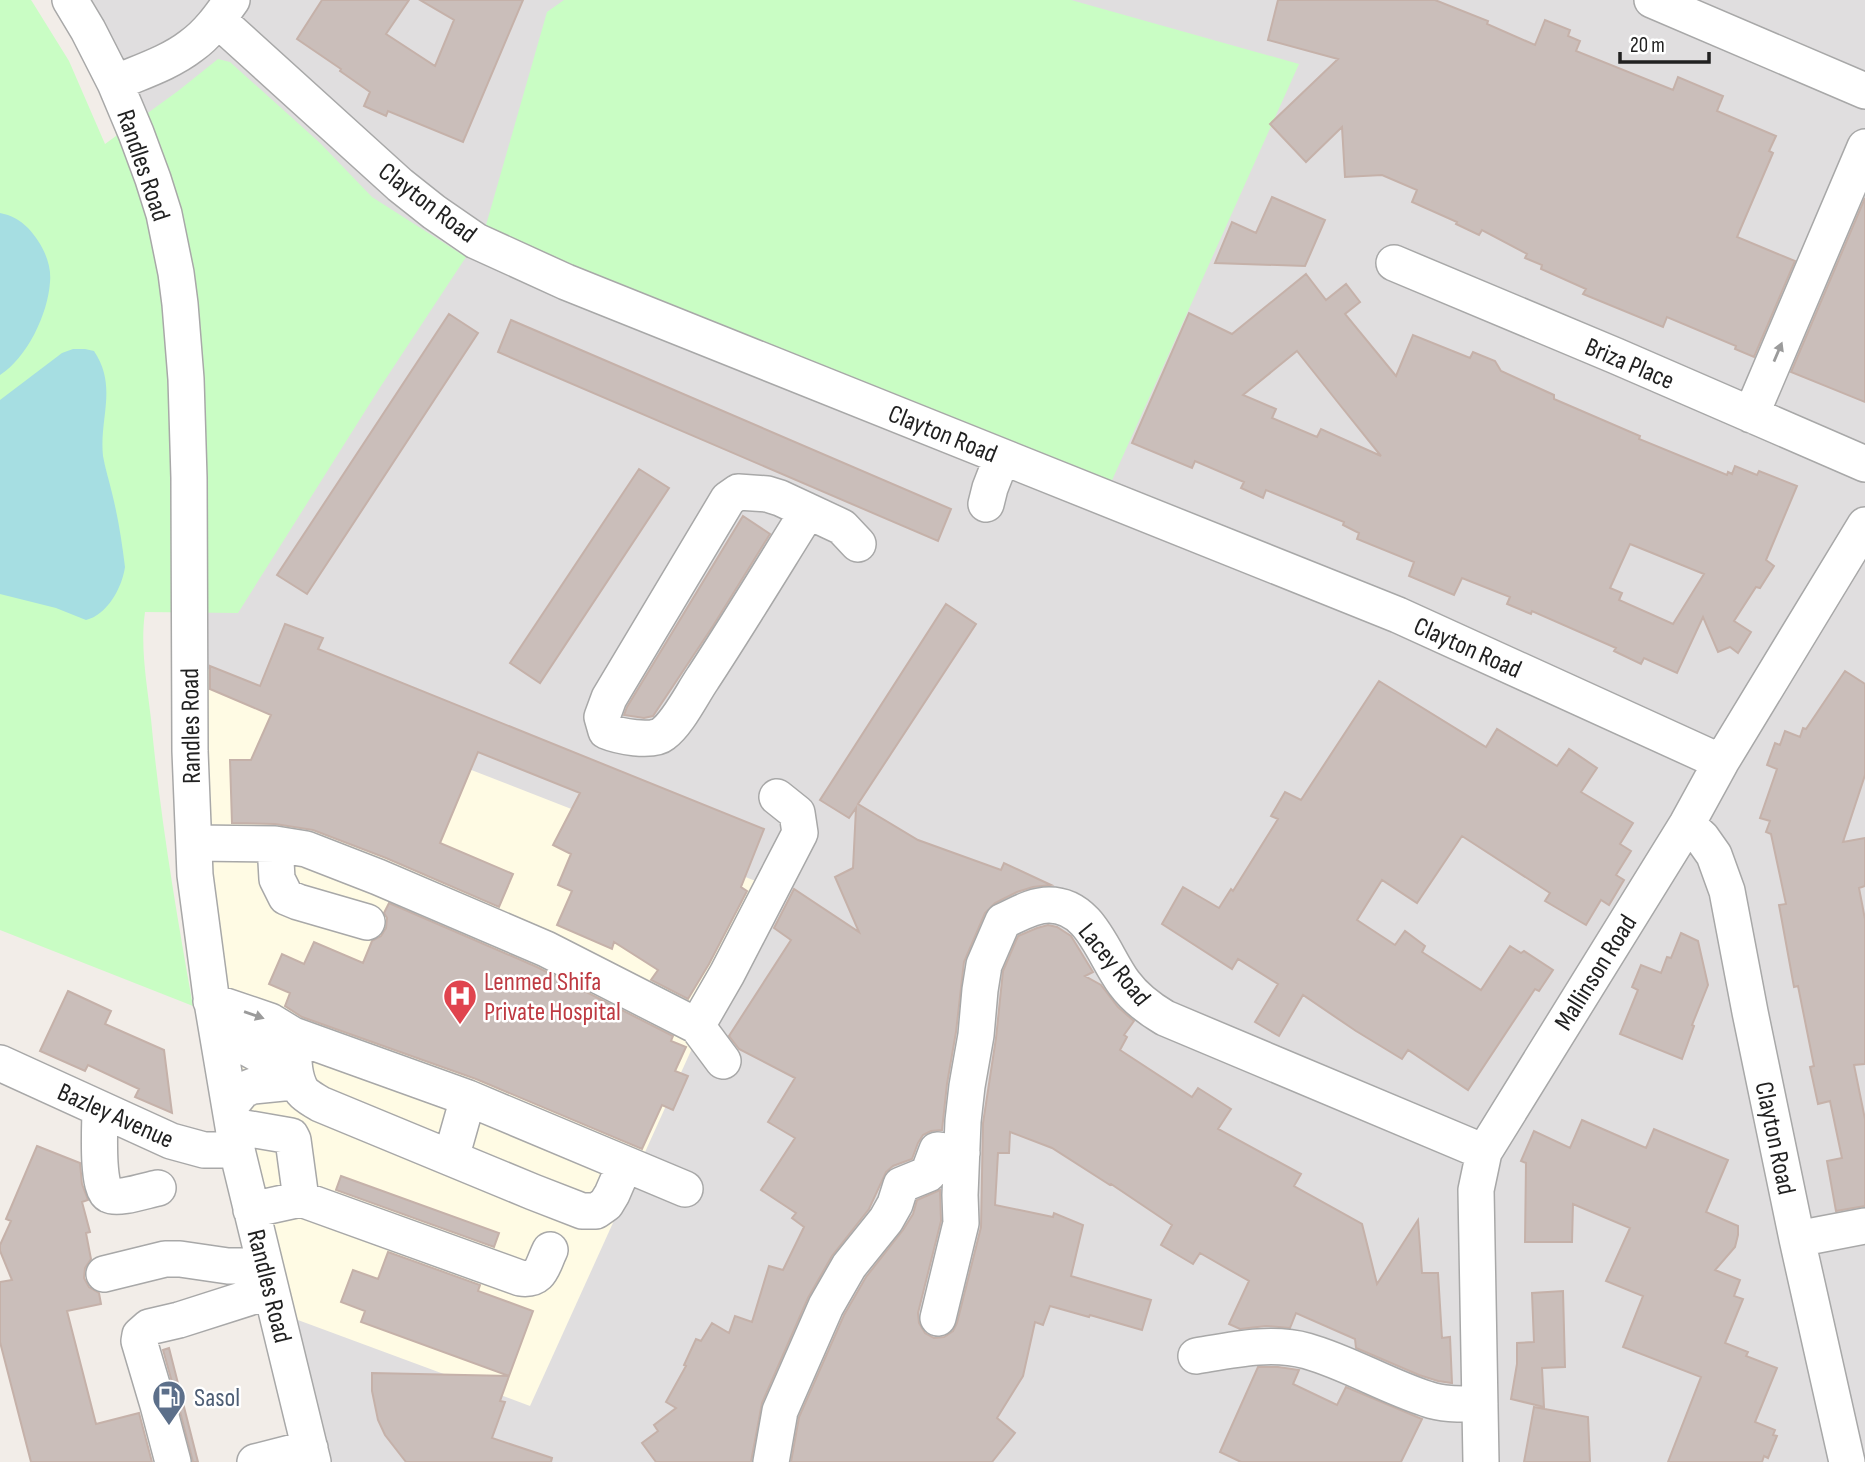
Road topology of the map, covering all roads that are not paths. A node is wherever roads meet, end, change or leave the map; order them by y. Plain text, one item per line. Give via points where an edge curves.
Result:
1 (70, 0) edge
2 (1652, 0) edge
3 (225, 10) edge
4 (115, 83) junction
5 (1865, 91) edge
6 (1865, 147) edge
7 (1394, 263) dead end
8 (1751, 415) junction
9 (1002, 457) junction
10 (1865, 464) edge
11 (986, 504) dead end
12 (808, 511) junction
13 (1865, 524) edge
14 (858, 544) dead end
15 (1721, 762) junction
16 (777, 797) dead end
17 (1687, 824) junction
18 (194, 843) junction
19 (275, 844) junction
20 (367, 922) dead end
21 (214, 1016) junction
22 (697, 1026) junction
23 (293, 1035) junction
24 (723, 1061) dead end
25 (0, 1063) edge
26 (297, 1086) junction
27 (468, 1098) junction
28 (100, 1109) junction
29 (233, 1127) junction
30 (1484, 1152) junction
31 (962, 1153) junction
32 (451, 1158) junction
33 (625, 1164) junction
34 (158, 1188) dead end
35 (684, 1189) dead end
36 (301, 1199) junction
37 (251, 1210) junction
38 (1865, 1226) edge
39 (1797, 1239) junction
40 (550, 1250) dead end
41 (104, 1275) dead end
42 (267, 1277) junction
43 (938, 1318) dead end
44 (1196, 1356) dead end
45 (1480, 1404) junction
46 (312, 1455) edge
47 (173, 1462) edge
48 (255, 1462) edge
49 (771, 1462) edge
50 (1481, 1462) edge
51 (1847, 1462) edge

1 - 4 street, Randles Road
2 - 5 street
3 - 4 street via 191,47
3 - 9 street, Clayton Road via 400,185 476,241 578,287
4 - 18 street, Randles Road via 164,214 180,304 189,478
8 -> 6 street
7 - 8 street, Briza Place
8 - 10 street, Briza Place
9 - 11 street
9 - 15 street, Clayton Road via 1398,615
12 - 12 street via 767,494 738,492 728,499 609,698 602,717 606,731 651,739 662,735
12 - 14 street via 842,527
13 - 15 street, Mallinson Road
15 - 17 street, Mallinson Road
16 - 22 street via 797,813 800,833
17 - 30 street, Mallinson Road
17 - 39 street, Clayton Road via 1714,855 1727,891
18 - 19 street
18 - 21 street, Randles Road
19 - 20 street via 277,879 286,897
19 - 22 street via 306,849 546,949
21 -> 23 street via 270,1021
21 - 26 street
21 - 29 street, Randles Road
22 - 24 street
23 - 26 street
23 - 27 street
25 - 28 street, Bazley Avenue
26 - 29 street via 243,1090
26 - 32 street via 320,1104
27 - 32 street
27 - 33 street
28 - 29 street, Bazley Avenue via 171,1141 204,1150
28 - 34 street via 100,1169 106,1194 122,1196
29 - 36 street, Bazley Avenue via 291,1136
29 - 37 street, Randles Road
30 - 31 street, Lacey Road via 1149,1009 1123,981 1088,924 1063,907 1047,905 1003,922 984,965
30 - 45 street, Mallinson Road via 1476,1190
31 - 43 street, Lacey Road via 961,1223
31 - 49 street via 937,1150 928,1174 901,1185 886,1220 849,1266 790,1385
32 - 33 street via 582,1211 596,1211 606,1204
33 - 35 street
36 - 37 street
36 - 40 street via 520,1278 538,1276
37 - 42 street, Randles Road
38 - 39 street
39 - 51 street, Clayton Road
41 - 42 street via 180,1259 242,1266
42 - 46 street, Randles Road
42 - 47 street via 179,1320 149,1327 140,1335
44 - 45 street via 1254,1347 1306,1351 1429,1400
45 - 50 street, Mallinson Road
46 - 48 street

